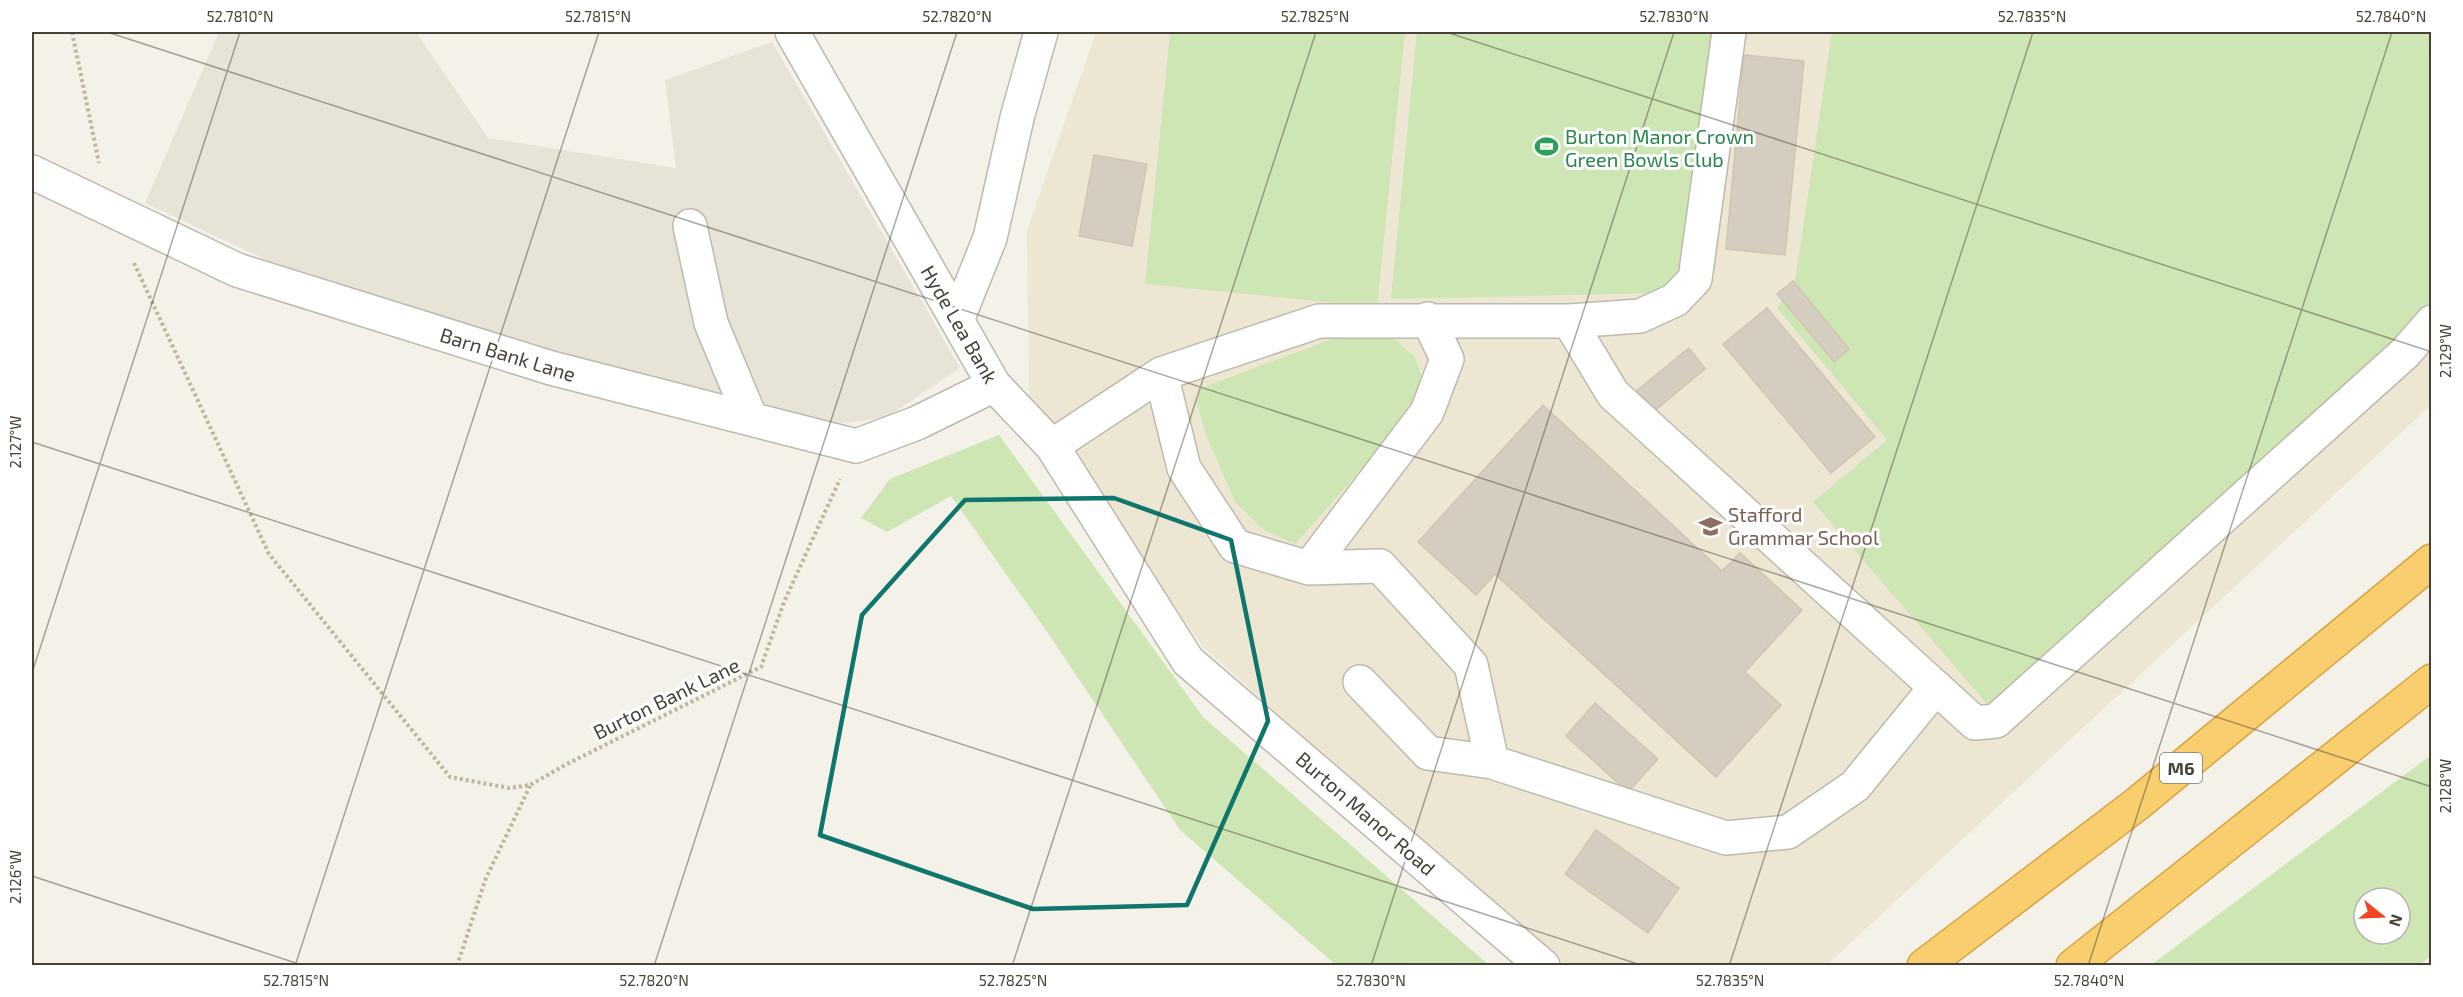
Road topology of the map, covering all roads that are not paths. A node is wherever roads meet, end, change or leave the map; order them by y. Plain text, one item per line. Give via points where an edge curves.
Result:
1 (792, 32) edge
2 (1041, 32) edge
3 (1729, 32) edge
4 (32, 172) edge
5 (690, 226) dead end
6 (1428, 319) junction
7 (957, 320) junction
8 (1569, 321) junction
9 (2432, 322) edge
10 (1161, 374) junction
11 (994, 385) junction
12 (751, 419) junction
13 (1052, 446) junction
14 (2432, 561) edge
15 (1309, 568) junction
16 (1188, 661) joint
17 (2432, 681) edge
18 (1360, 682) dead end
19 (1936, 687) junction
20 (1492, 762) junction
21 (1543, 966) edge
22 (1924, 966) edge
23 (2073, 966) edge

1 - 7 street, Hyde Lea Bank
2 - 7 street via 990,238
3 - 8 street via 1695,279 1675,300 1640,316
4 - 12 street, Barn Bank Lane via 237,270 551,368
5 - 12 street via 711,323
6 - 8 street
6 - 10 street via 1319,321
6 - 15 street via 1447,359 1428,412
7 - 11 street, Hyde Lea Bank
8 - 19 street via 1612,394
9 - 19 street via 2404,353 1995,721 1976,723
10 - 13 street
10 - 15 street via 1184,468 1235,546
11 - 12 street, Barn Bank Lane via 917,423 856,446
11 - 13 street, Hyde Lea Bank
13 - 16 street, Hyde Lea Bank
14 - 22 highway, M6 via 2137,804
15 - 20 street via 1380,566 1471,665
16 - 21 street, Burton Manor Road
17 - 23 highway
18 - 20 street via 1428,753
19 - 20 street via 1855,786 1788,832 1726,838

